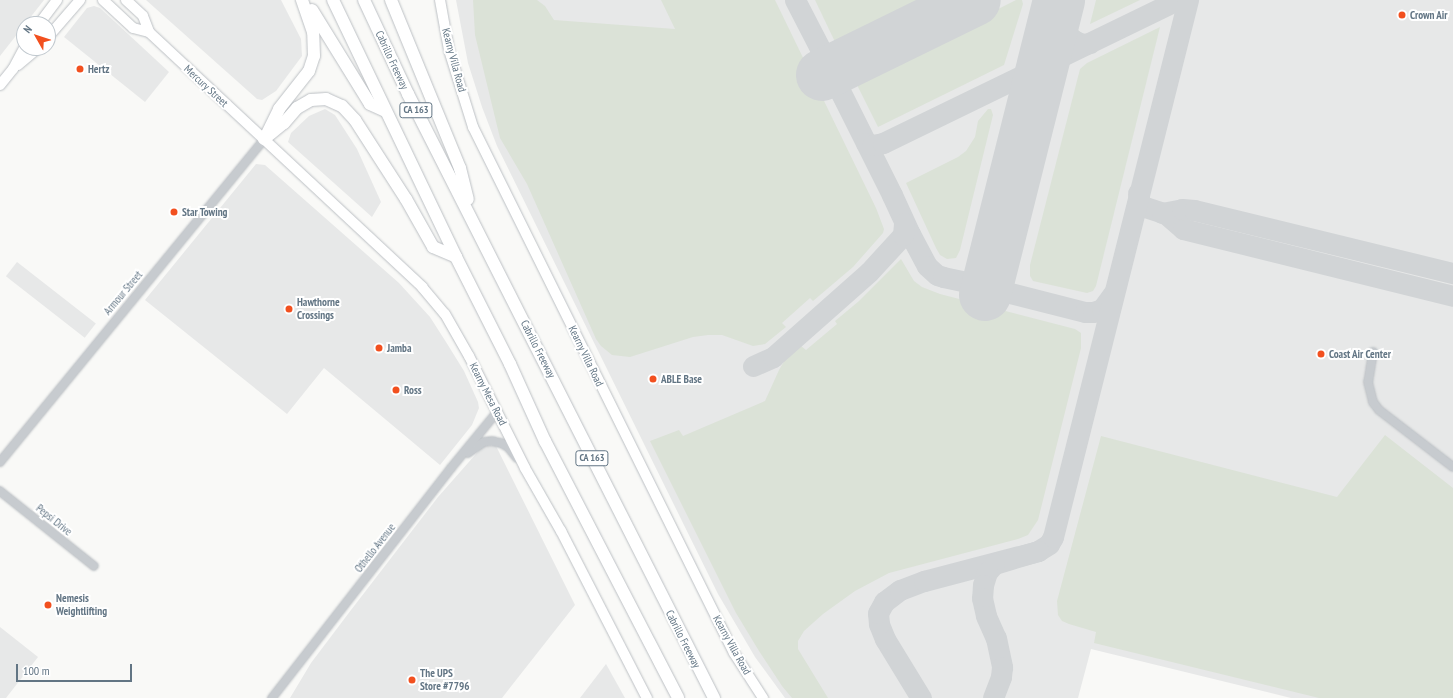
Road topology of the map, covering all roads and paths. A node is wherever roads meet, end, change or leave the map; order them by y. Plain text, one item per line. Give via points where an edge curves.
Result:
1 (57, 0) edge
2 (80, 0) edge
3 (103, 0) edge
4 (126, 0) edge
5 (302, 0) edge
6 (306, 0) edge
7 (333, 0) edge
8 (364, 0) edge
9 (387, 0) edge
10 (391, 0) edge
11 (440, 0) edge
12 (45, 16) edge
13 (56, 28) edge
14 (402, 30) junction
15 (148, 32) junction
16 (20, 56) edge
17 (28, 56) edge
18 (13, 69) junction
19 (0, 85) edge
20 (386, 111) junction
21 (264, 139) junction
22 (472, 218) junction
23 (456, 257) junction
24 (1374, 352) dead end
25 (497, 412) junction
26 (0, 462) edge
27 (454, 465) junction
28 (525, 468) junction
29 (1453, 468) edge
30 (0, 491) edge
31 (94, 566) dead end
32 (272, 698) edge
33 (647, 698) edge
34 (678, 698) edge
35 (714, 698) edge
36 (764, 698) edge

1 - 12 main road
2 - 13 main road
3 - 15 main road, Mercury Street via 133,28
4 - 15 main road, Mercury Street via 143,16
5 - 21 highway via 312,27 314,56 309,71 279,109
6 - 20 highway via 370,104
7 - 20 highway, CA 163
8 - 22 highway, Cabrillo Freeway / CA 163 via 408,94
9 - 14 highway
10 - 14 highway
11 - 36 main road, Kearny Villa Road via 449,50 473,127 731,646
14 - 22 highway via 460,168
15 - 21 main road, Mercury Street
16 - 18 main road
17 - 18 main road
18 - 19 main road
20 - 23 highway, CA 163
21 - 23 highway via 284,123 297,108 310,100 326,100 342,106 355,120 406,199 433,247
21 - 25 main road, Kearny Mesa Road via 432,298 445,314
21 - 26 street, Armour Street
22 - 35 highway, Cabrillo Freeway / CA 163 via 697,669
23 - 34 highway, CA 163 via 510,364 545,441
24 - 29 street via 1368,382 1373,402 1379,410
25 - 27 street, Othello Avenue
25 - 28 main road, Kearny Mesa Road
27 - 28 street via 476,447 492,441 508,447
27 - 32 street, Othello Avenue
28 - 33 main road, Kearny Mesa Road via 561,531
30 - 31 street, Pepsi Drive

